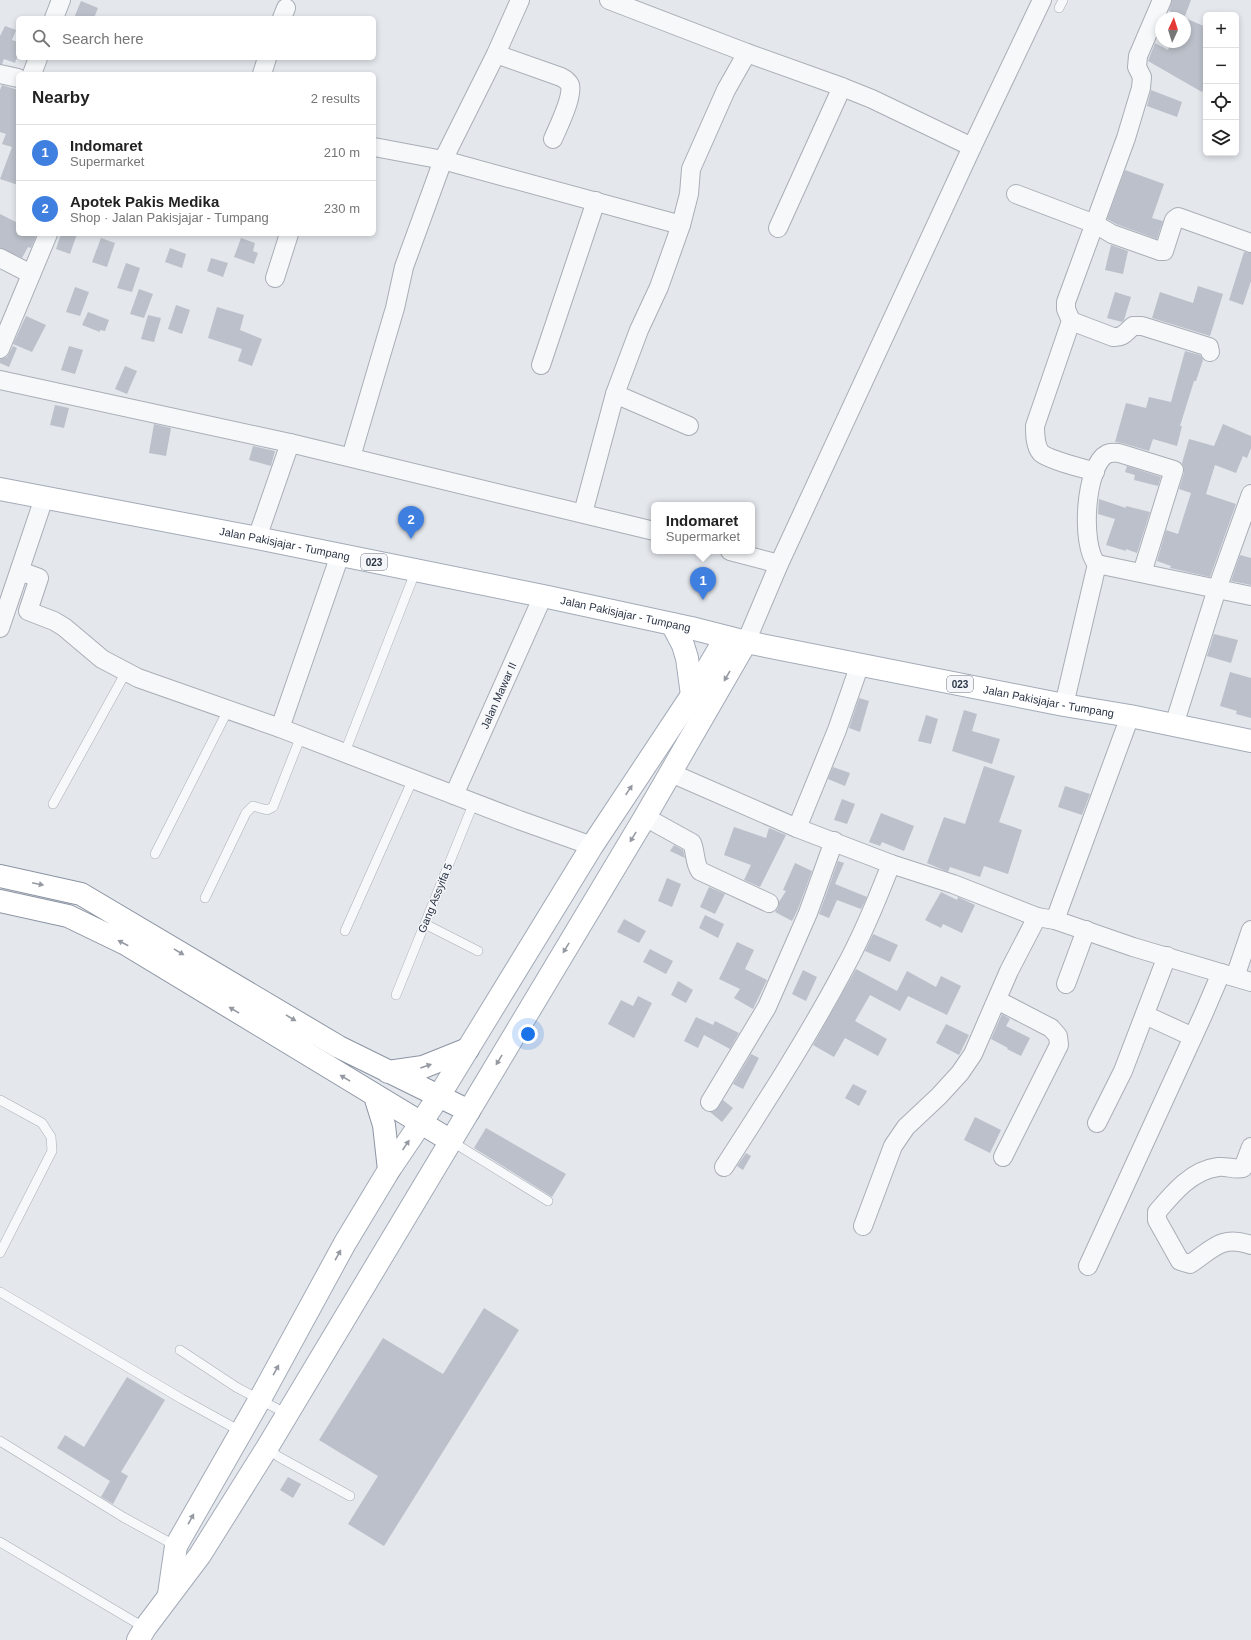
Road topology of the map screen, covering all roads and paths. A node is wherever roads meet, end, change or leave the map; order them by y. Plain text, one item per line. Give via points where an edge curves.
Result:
1 (61, 0) edge
2 (520, 0) edge
3 (609, 0) edge
4 (1042, 0) edge
5 (1162, 0) edge
6 (55, 16) edge
7 (747, 53) junction
8 (496, 54) junction
9 (37, 60) edge
10 (266, 60) edge
11 (33, 72) edge
12 (263, 72) edge
13 (0, 74) edge
14 (16, 78) edge
15 (842, 87) junction
16 (553, 139) dead end
17 (376, 147) edge
18 (972, 147) junction
19 (443, 160) junction
20 (1016, 194) dead end
21 (596, 201) junction
22 (1095, 224) junction
23 (681, 225) junction
24 (778, 228) dead end
25 (47, 236) edge
26 (288, 236) edge
27 (1251, 243) edge
28 (0, 258) edge
29 (32, 274) junction
30 (275, 278) dead end
31 (1071, 321) junction
32 (0, 349) edge
33 (1210, 352) dead end
34 (541, 365) dead end
35 (0, 380) edge
36 (615, 394) junction
37 (689, 426) dead end
38 (290, 443) junction
39 (351, 457) junction
40 (1095, 472) junction
41 (0, 489) edge
42 (1251, 494) edge
43 (44, 498) junction
44 (583, 513) junction
45 (651, 530) edge
46 (258, 538) junction
47 (741, 554) edge
48 (340, 555) junction
49 (779, 564) junction
50 (1097, 564) junction
51 (416, 570) junction
52 (20, 571) junction
53 (1142, 573) junction
54 (1213, 589) junction
55 (543, 596) junction
56 (1251, 596) edge
57 (672, 624) junction
58 (0, 628) edge
59 (736, 639) junction
60 (860, 664) junction
61 (126, 672) junction
62 (692, 695) junction
63 (1064, 705) junction
64 (228, 710) junction
65 (1130, 716) junction
66 (1174, 725) junction
67 (280, 728) junction
68 (301, 736) junction
69 (1251, 741) edge
70 (345, 752) junction
71 (671, 773) junction
72 (413, 779) junction
73 (454, 795) junction
74 (474, 802) junction
75 (53, 804) dead end
76 (645, 817) junction
77 (797, 828) junction
78 (834, 841) junction
79 (592, 846) junction
80 (155, 854) dead end
81 (892, 864) junction
82 (0, 876) edge
83 (204, 898) dead end
84 (0, 901) edge
85 (769, 903) dead end
86 (1037, 917) junction
87 (1055, 920) junction
88 (425, 924) junction
89 (1086, 930) junction
90 (1251, 930) edge
91 (345, 932) dead end
92 (478, 951) dead end
93 (1167, 956) junction
94 (1236, 977) edge
95 (1066, 984) dead end
96 (396, 995) dead end
97 (997, 1000) junction
98 (1145, 1015) junction
99 (1193, 1037) junction
100 (468, 1049) junction
101 (388, 1072) junction
102 (375, 1096) junction
103 (439, 1096) junction
104 (0, 1100) edge
105 (710, 1102) dead end
106 (468, 1111) junction
107 (420, 1123) junction
108 (1097, 1123) dead end
109 (451, 1141) junction
110 (1251, 1147) edge
111 (1003, 1157) dead end
112 (724, 1167) dead end
113 (389, 1170) junction
114 (548, 1200) dead end
115 (863, 1226) dead end
116 (1251, 1245) edge
117 (0, 1253) edge
118 (1088, 1266) dead end
119 (0, 1292) edge
120 (180, 1350) dead end
121 (260, 1399) junction
122 (287, 1414) junction
123 (240, 1431) junction
124 (0, 1440) edge
125 (267, 1448) junction
126 (350, 1496) dead end
127 (0, 1542) edge
128 (176, 1546) junction
129 (169, 1596) junction
130 (142, 1634) edge

1 - 6 street
2 - 8 street
3 - 7 street
4 - 18 street
5 - 22 street via 1138,56 1137,67 1142,77 1141,88
7 - 15 street
7 - 23 street via 726,90 691,169 689,194
8 - 16 street via 566,79 570,84 569,98
8 - 19 street
9 - 11 street
10 - 12 street
13 - 14 street
15 - 18 street
15 - 24 street
17 - 19 street
18 - 49 street
19 - 21 street
19 - 39 street via 404,267 395,308
20 - 22 street
21 - 23 street
21 - 34 street
22 - 27 street via 1112,234 1162,251 1174,220 1178,217
22 - 31 street via 1066,302
23 - 36 street via 659,287 639,330
25 - 29 street
26 - 30 street
28 - 29 street
29 - 32 street
31 - 33 street via 1119,338 1133,326 1142,326 1209,347
31 - 40 street via 1035,426 1036,441 1041,453
35 - 38 street
36 - 37 street
36 - 44 street
38 - 39 street
38 - 46 street
39 - 44 street
40 - 50 street via 1088,496 1086,532 1090,553
40 - 53 street via 1103,457 1112,452 1174,470
41 - 43 main road, Jalan Pakisjajar - Tumpang / 023
42 - 54 street
43 - 46 main road, Jalan Pakisjajar - Tumpang / 023
43 - 52 street
44 - 45 street
46 - 48 main road, Jalan Pakisjajar - Tumpang / 023
47 - 49 street
48 - 51 main road, Jalan Pakisjajar - Tumpang / 023
48 - 67 street
49 - 59 street
50 - 53 street
50 - 54 street
50 - 63 street
51 - 55 main road, Jalan Pakisjajar - Tumpang / 023
51 - 70 lane
52 - 58 street
52 - 61 street via 39,578 28,611 64,627 102,659
53 - 54 street
54 - 56 street
54 - 66 street
55 - 57 main road, Jalan Pakisjajar - Tumpang / 023
55 - 73 street, Jalan Mawar II
57 - 59 main road, Jalan Pakisjajar - Tumpang / 023
57 - 62 main road via 687,658
59 - 60 main road, Jalan Pakisjajar - Tumpang / 023
59 - 62 main road
59 -> 71 main road
60 - 63 main road, Jalan Pakisjajar - Tumpang / 023
60 - 77 street via 837,730
61 - 64 street
61 - 75 lane
79 -> 62 main road
63 - 65 main road, Jalan Pakisjajar - Tumpang / 023
64 - 67 street
64 - 80 lane
65 - 66 main road, Jalan Pakisjajar - Tumpang / 023
65 - 87 street
66 - 69 main road, Jalan Pakisjajar - Tumpang / 023
67 - 68 street
68 - 70 street
68 - 83 lane via 273,807 267,810 253,806 246,813
70 - 72 street
71 - 76 main road
71 - 77 street
72 - 73 street
72 - 91 lane
73 - 74 street
74 - 79 street
74 - 88 lane, Gang Assyifa 5
76 - 85 street via 692,843 696,865 700,870
76 -> 106 main road
77 - 78 street
78 - 81 street
78 - 105 street via 808,912 767,1006
79 - 100 main road
81 - 86 street via 953,884
81 - 112 street via 845,969 792,1061
82 -> 101 main road via 81,894 339,1047
102 -> 84 main road via 126,944 68,916
86 - 87 street
86 - 97 street
87 - 89 street
88 - 92 lane
88 - 96 lane, Gang Assyifa 5
89 - 93 street
89 - 95 street
90 - 94 street
93 - 94 street
93 - 98 street
94 - 99 street
97 - 111 street via 1052,1028 1058,1036 1059,1045
97 - 115 street via 973,1054 960,1073 906,1127 893,1146
98 - 99 street
98 - 108 street via 1123,1071
99 - 118 street
101 -> 100 main road via 423,1068
100 - 103 main road
101 - 103 main road
102 - 107 main road
102 - 113 main road via 384,1125
103 - 106 main road
103 - 107 main road
104 - 117 lane via 42,1123 51,1137 52,1151
106 - 109 main road
107 - 109 main road
113 -> 107 main road
109 - 114 lane
109 - 122 main road
110 - 116 street via 1243,1168 1218,1167 1201,1172 1177,1188 1156,1216 1180,1261 1184,1263 1190,1264 1224,1241 1234,1240
121 -> 113 main road via 345,1243
119 - 123 lane
120 - 121 lane via 236,1387
121 - 122 lane
121 - 123 main road
122 - 125 main road
128 -> 123 main road
124 - 128 lane via 123,1517
125 - 126 lane
125 - 129 main road via 200,1555
127 - 130 lane
128 - 129 main road
129 - 130 main road

